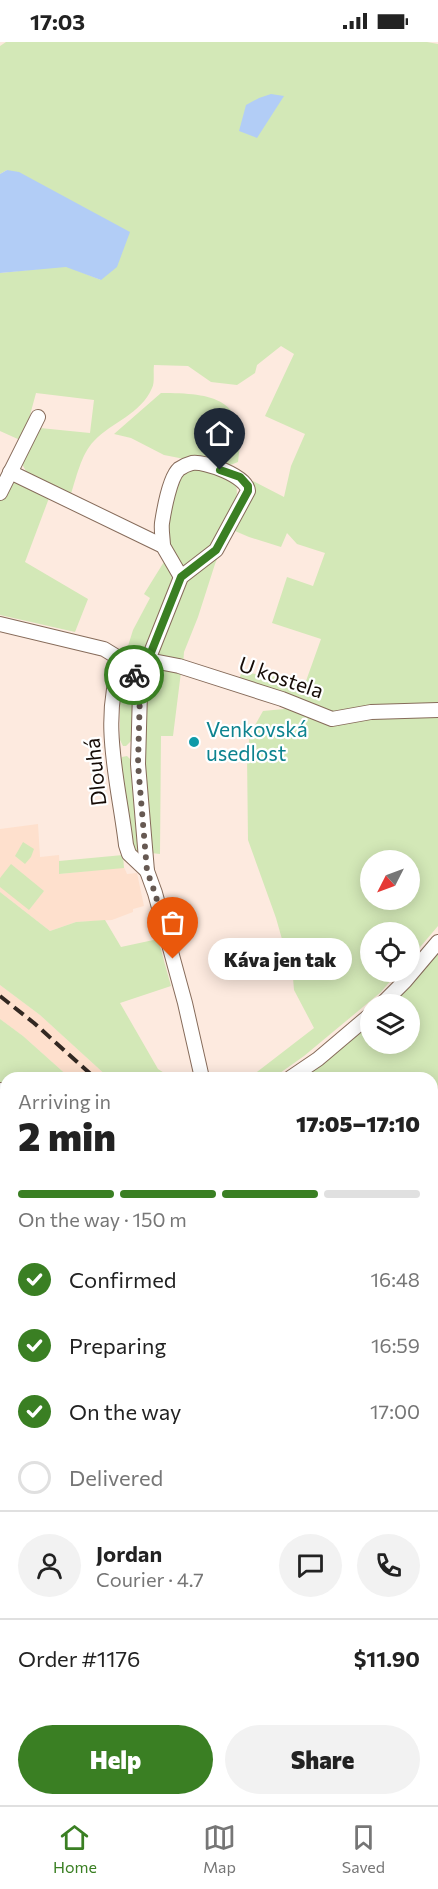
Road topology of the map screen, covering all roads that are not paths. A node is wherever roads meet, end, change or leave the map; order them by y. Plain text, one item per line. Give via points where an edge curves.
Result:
1 (38, 417) dead end
2 (10, 472) junction
3 (0, 493) edge
4 (164, 546) junction
5 (181, 577) junction
6 (0, 624) edge
7 (148, 660) junction
8 (126, 664) junction
9 (438, 710) edge
10 (147, 871) junction
11 (438, 942) edge
12 (392, 994) edge
13 (360, 1024) edge
14 (201, 1072) edge
15 (298, 1072) edge

1 - 2 street
2 - 3 street
2 - 4 street
4 - 5 street
4 - 5 street via 161,525 173,476 179,470 193,463 245,482 248,491 216,550
5 - 7 street
6 - 8 street via 104,649
7 - 8 street
7 - 9 street, U kostela via 282,699 332,719 371,712
8 - 10 street, Dlouhá via 137,679 140,692 138,764
8 - 10 street, Dlouhá via 116,676 110,713 116,778 126,845 129,854
10 - 14 street, Dlouhá
11 - 12 street
13 - 15 street

